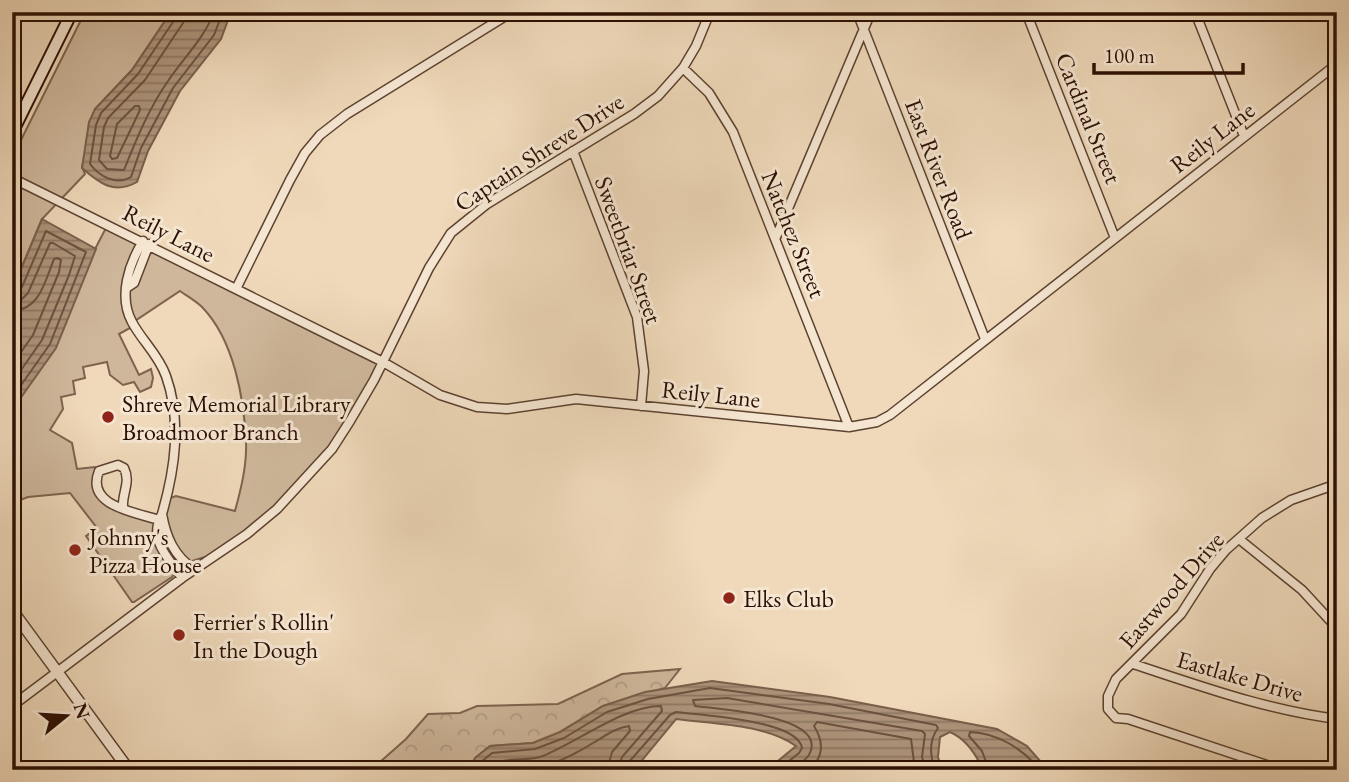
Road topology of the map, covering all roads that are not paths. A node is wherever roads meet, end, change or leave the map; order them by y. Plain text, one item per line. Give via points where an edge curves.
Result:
1 (72, 12) edge
2 (512, 12) edge
3 (710, 12) edge
4 (857, 12) edge
5 (871, 12) edge
6 (1027, 12) edge
7 (1195, 12) edge
8 (864, 30) junction
9 (1337, 64) edge
10 (683, 68) junction
11 (12, 133) edge
12 (1244, 136) junction
13 (573, 151) junction
14 (12, 178) edge
15 (776, 237) junction
16 (1115, 238) junction
17 (146, 242) junction
18 (236, 289) junction
19 (985, 339) junction
20 (383, 362) junction
21 (641, 406) junction
22 (849, 427) junction
23 (1337, 484) edge
24 (123, 507) junction
25 (161, 517) junction
26 (1239, 539) junction
27 (194, 569) junction
28 (182, 578) junction
29 (12, 610) edge
30 (1337, 628) edge
31 (1133, 664) junction
32 (58, 672) junction
33 (12, 705) edge
34 (1337, 719) edge
35 (130, 770) edge
36 (1282, 770) edge

1 - 11 main road
2 - 18 street via 346,114 320,135 290,180
3 - 10 street, Captain Shreve Drive
4 - 8 street, East River Road
5 - 8 street
6 - 16 street, Cardinal Street
7 - 12 street
8 - 15 street
8 - 19 street, East River Road
9 - 12 street, Reily Lane
10 - 13 street, Captain Shreve Drive via 648,104
10 - 15 street, Natchez Street via 724,115
12 - 16 street, Reily Lane
13 - 20 street, Captain Shreve Drive via 487,204 452,233 429,268
13 - 21 street, Sweetbriar Street via 636,317 644,371
14 - 17 street, Reily Lane
15 - 22 street, Natchez Street
16 - 19 street, Reily Lane
17 - 18 street, Reily Lane
17 - 25 street via 130,268 125,303 132,323 154,350 166,377 176,425 172,481
18 - 20 street, Reily Lane
19 - 22 street, Reily Lane via 890,415
20 - 21 street, Reily Lane via 440,395 477,407 507,409 576,399
20 - 27 street, Captain Shreve Drive via 332,449 302,483 247,534
21 - 22 street, Reily Lane
23 - 26 street, Eastwood Drive via 1291,499
24 - 24 street via 100,496 99,471 124,468 128,483
24 - 25 street
25 - 27 street via 177,556
25 - 28 street via 156,528 161,548
26 - 30 street via 1303,590
26 - 31 street, Eastwood Drive via 1216,561 1181,614
27 - 28 street, Captain Shreve Drive
28 - 32 street, Captain Shreve Drive
29 - 32 street
31 - 34 street, Eastlake Drive via 1256,704
31 - 36 street, Eastwood Drive via 1110,687 1107,705 1113,716
32 - 33 street, Captain Shreve Drive
32 - 35 street

